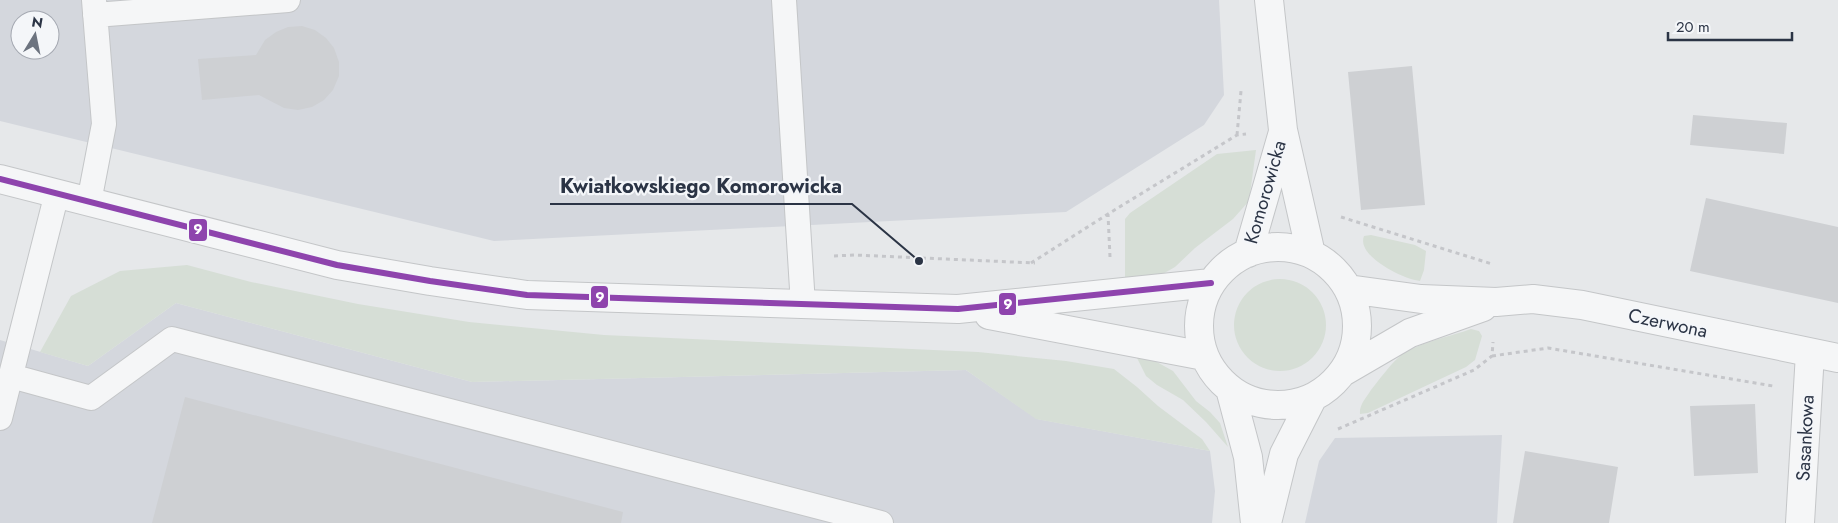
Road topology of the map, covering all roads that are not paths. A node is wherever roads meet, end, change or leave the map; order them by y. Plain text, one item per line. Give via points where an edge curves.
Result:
1 (288, 0) edge
2 (784, 0) edge
3 (1269, 0) edge
4 (94, 8) edge
5 (1283, 130) junction
6 (0, 179) edge
7 (57, 193) junction
8 (89, 202) junction
9 (1248, 253) junction
10 (1311, 254) junction
11 (1211, 284) junction
12 (1348, 289) junction
13 (1496, 302) junction
14 (803, 305) junction
15 (958, 309) junction
16 (1810, 353) junction
17 (1204, 356) junction
18 (1838, 358) edge
19 (1343, 372) junction
20 (11, 376) junction
21 (1230, 389) junction
22 (1313, 397) junction
23 (0, 418) edge
24 (881, 523) edge
25 (1255, 523) edge
26 (1268, 523) edge
27 (1800, 523) edge

1 - 4 lane
2 - 14 lane
3 - 5 street, Komorowicka
4 - 8 lane via 104,124
5 - 9 street, Komorowicka
5 - 10 street, Komorowicka
6 - 7 street
7 - 8 street
7 - 20 lane
8 - 14 street via 338,264 430,281 527,294
9 - 10 street via 1280,246
9 - 11 street via 1227,265
10 - 12 street via 1333,268
11 - 15 street
11 - 17 street via 1201,306 1199,331
12 - 13 street, Czerwona via 1421,299
12 - 19 street via 1356,310 1358,331 1353,352
13 - 16 street, Czerwona via 1533,299 1582,306
13 - 19 street, Czerwona via 1410,333
14 - 15 street
15 - 17 street
16 - 18 street, Czerwona
16 - 27 street, Sasankowa
17 - 21 street via 1214,374
19 - 22 street
20 - 23 lane
20 - 24 lane via 91,398 172,339
21 - 22 street via 1249,400 1270,405 1292,404
21 - 25 street via 1248,457
22 - 26 street via 1284,454

